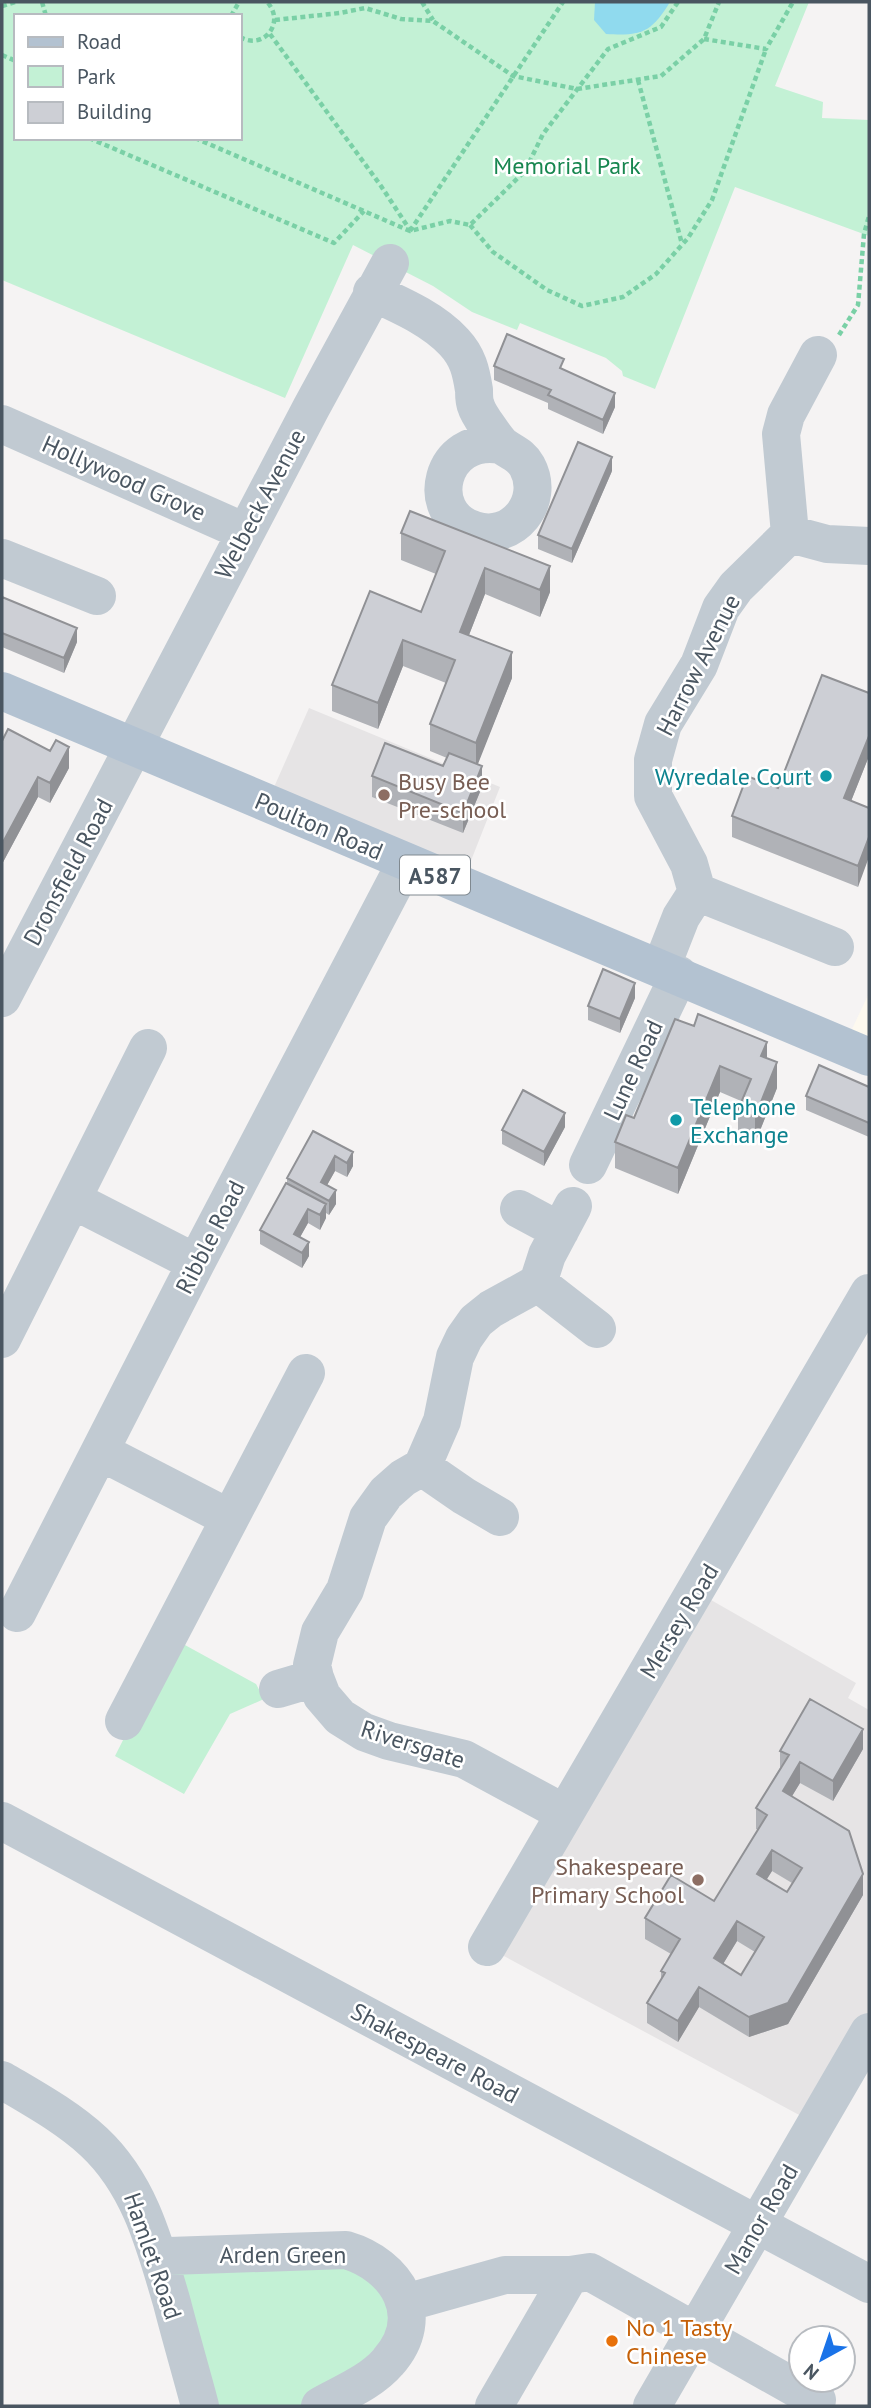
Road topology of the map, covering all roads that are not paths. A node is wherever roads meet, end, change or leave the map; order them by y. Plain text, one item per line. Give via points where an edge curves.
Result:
1 (818, 355) road end
2 (2, 424) edge
3 (502, 445) dead end
4 (246, 532) junction
5 (790, 534) junction
6 (869, 545) edge
7 (2, 558) edge
8 (97, 596) dead end
9 (2, 691) edge
10 (134, 747) junction
11 (406, 862) junction
12 (697, 892) junction
13 (835, 947) dead end
14 (670, 971) junction
15 (2, 998) edge
16 (148, 1048) dead end
17 (869, 1057) edge
18 (588, 1165) dead end
19 (73, 1199) junction
20 (519, 1209) dead end
21 (195, 1264) junction
22 (538, 1283) junction
23 (869, 1293) edge
24 (597, 1329) dead end
25 (2, 1339) edge
26 (306, 1373) dead end
27 (101, 1452) junction
28 (422, 1467) junction
29 (500, 1517) dead end
30 (229, 1518) junction
31 (16, 1590) edge
32 (315, 1678) junction
33 (278, 1689) dead end
34 (124, 1721) dead end
35 (564, 1814) junction
36 (2, 1821) edge
37 (488, 1947) dead end
38 (869, 2032) edge
39 (2, 2080) edge
40 (757, 2225) junction
41 (159, 2259) junction
42 (570, 2275) junction
43 (869, 2284) edge
44 (405, 2303) junction
45 (696, 2331) junction
46 (200, 2406) edge
47 (320, 2406) edge
48 (494, 2406) edge
49 (652, 2406) edge
50 (814, 2406) edge

1 - 5 street via 786,415 782,434
2 - 4 street, Hollywood Grove
3 - 4 street, Welbeck Avenue via 476,407 465,355 436,326 405,308 381,278
4 - 10 street, Welbeck Avenue
5 - 6 street via 827,544
5 - 12 street, Harrow Avenue via 721,608 699,665 663,724 653,760 653,796 689,864
7 - 8 street
9 - 10 main road, Poulton Road / A587
10 - 11 main road, Poulton Road / A587
10 - 15 street, Dronsfield Road
11 - 14 main road, Poulton Road / A587
11 - 21 street, Ribble Road
12 - 13 street
12 - 14 street via 681,917
14 - 17 main road, Poulton Road / A587
14 - 18 street, Lune Road
16 - 19 street
19 - 21 street
19 - 25 street
20 - 22 street via 566,1219
21 - 27 street, Ribble Road
22 - 24 street
22 - 28 street via 491,1309 464,1338 455,1357 442,1421
23 - 35 street, Mersey Road
26 - 30 street
27 - 30 street
27 - 31 street, Ribble Road
28 - 29 street
28 - 32 street via 386,1493 368,1518 345,1590 320,1632 312,1665
30 - 34 street
32 - 33 street
32 - 35 street, Riversgate via 341,1717 364,1732 464,1759
35 - 37 street, Mersey Road
36 - 40 street, Shakespeare Road
38 - 40 street, Manor Road
39 - 41 street, Hamlet Road via 69,2120 96,2144 136,2197
40 - 43 street, Shakespeare Road
40 - 45 street, Manor Road
41 - 44 street, Arden Green via 346,2250 384,2270
41 - 46 street, Hamlet Road
42 - 44 street via 505,2275
42 - 45 street via 590,2272
42 - 48 street
44 - 47 street via 404,2337 389,2361 366,2381
45 - 49 street, Manor Road
45 - 50 street via 817,2400

